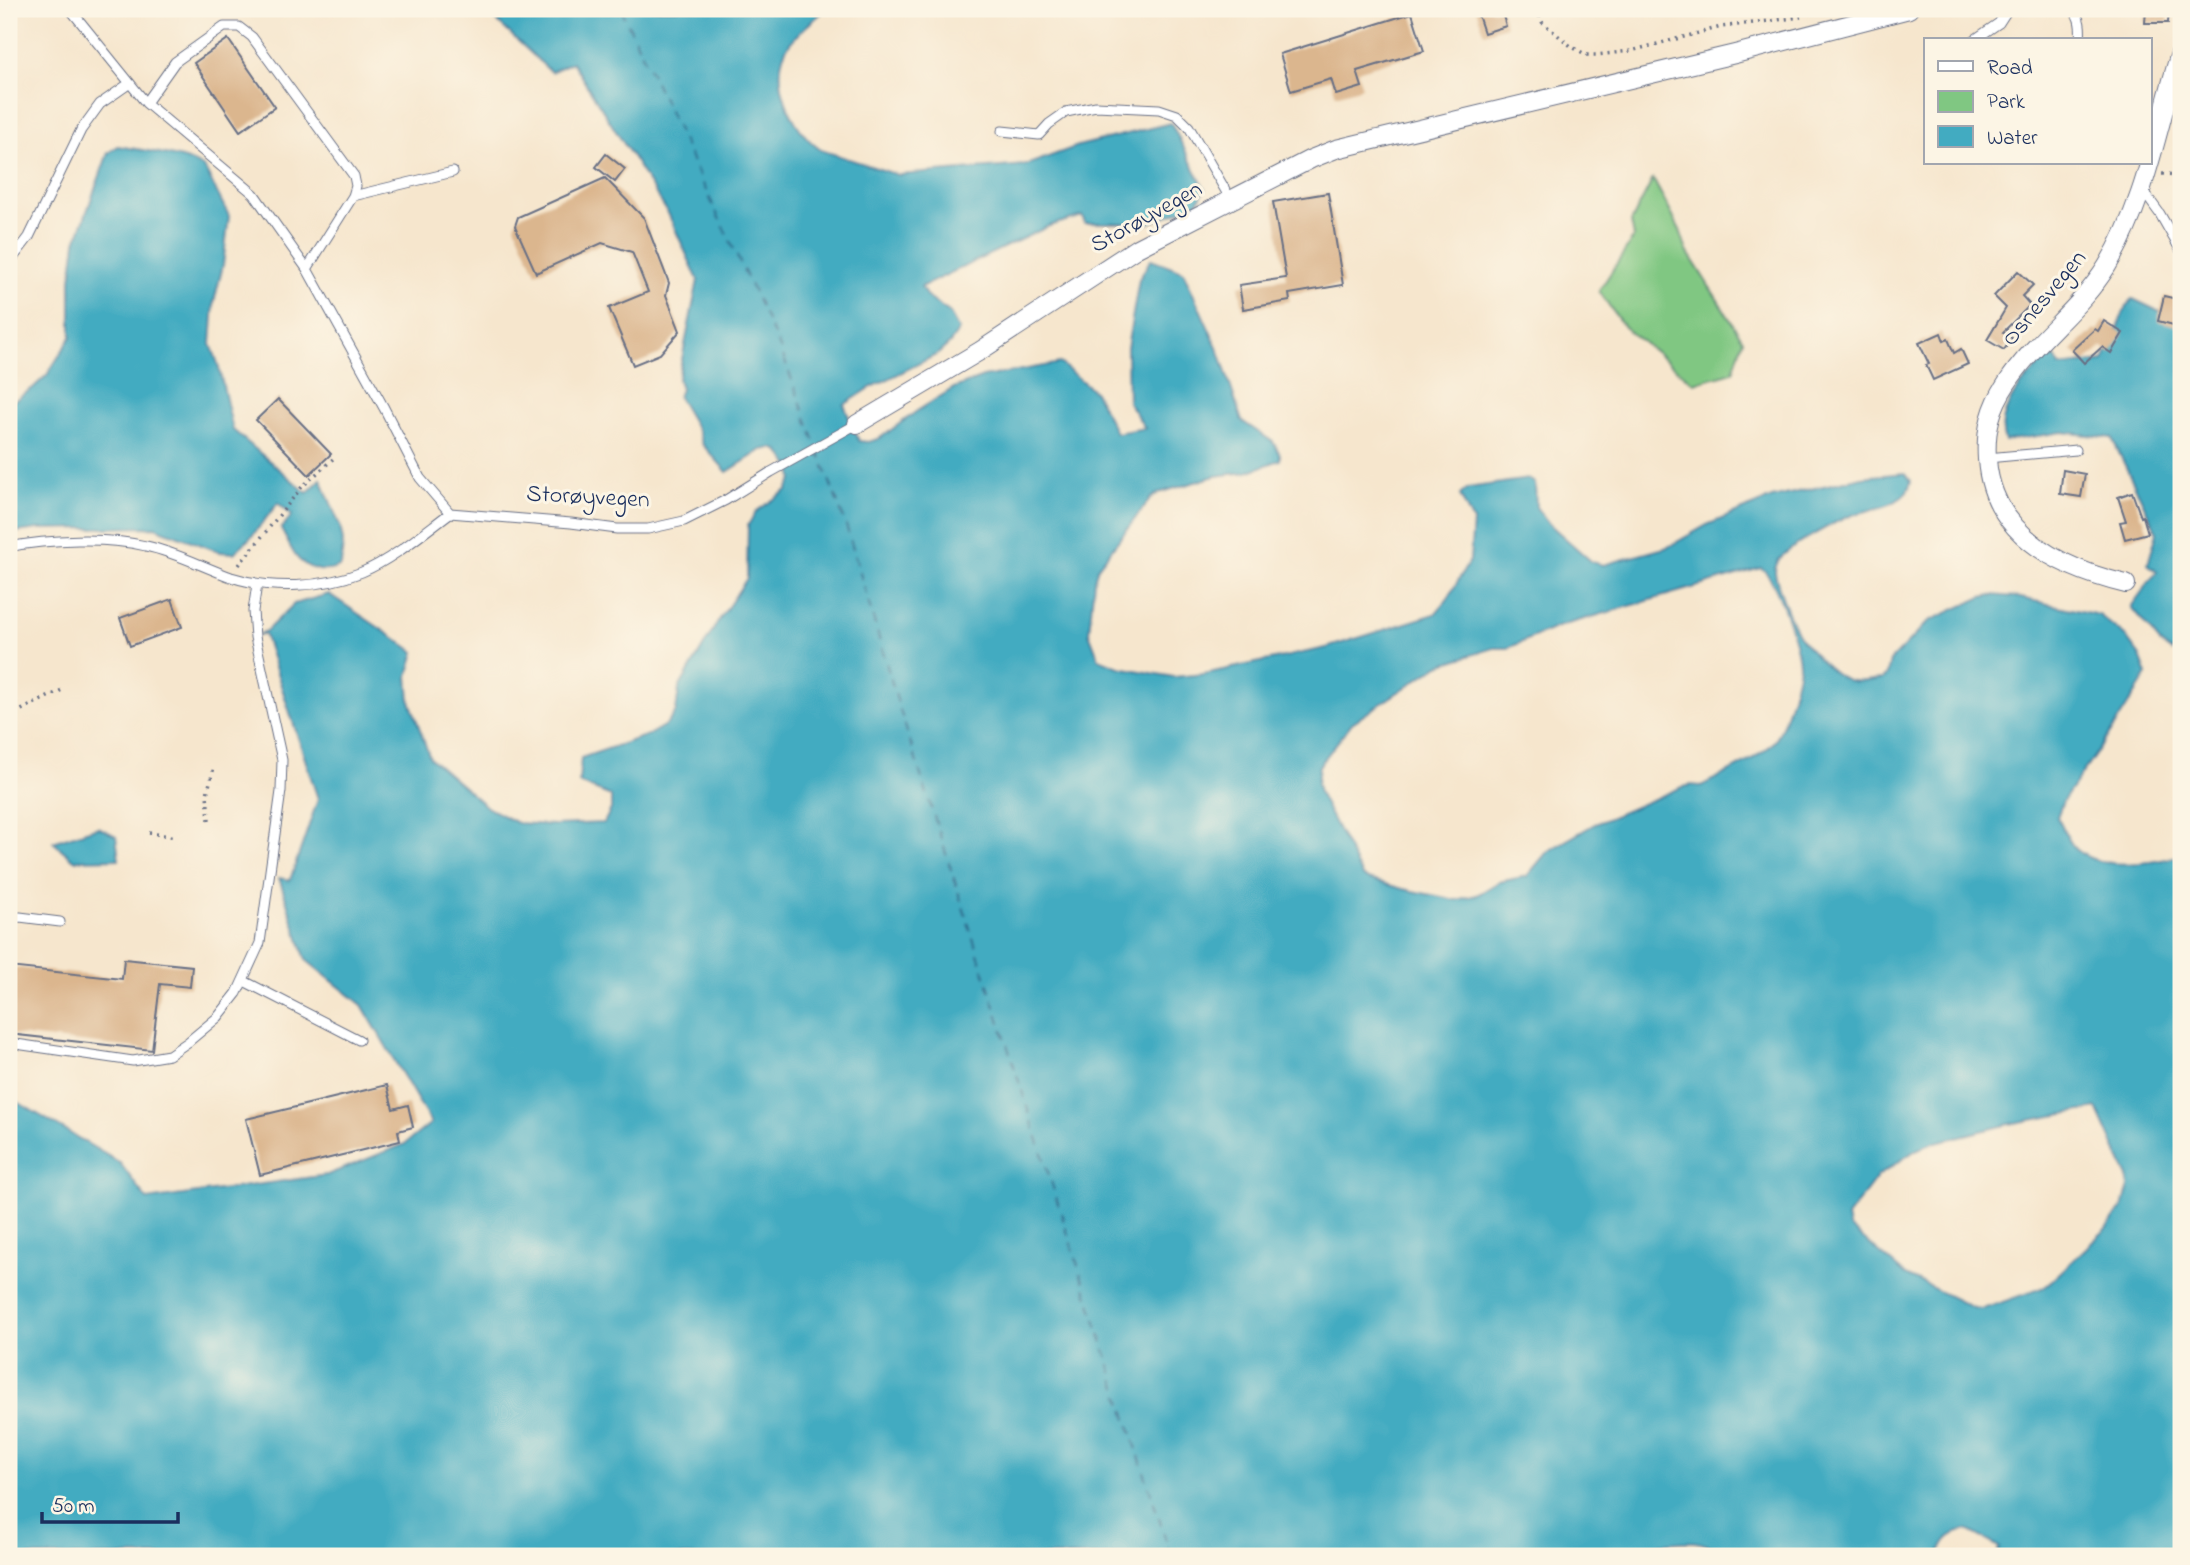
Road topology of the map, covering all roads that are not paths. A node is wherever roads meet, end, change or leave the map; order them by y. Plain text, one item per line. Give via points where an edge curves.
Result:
1 (70, 9) edge
2 (1909, 9) edge
3 (2008, 9) edge
4 (2073, 9) edge
5 (1977, 38) edge
6 (2080, 38) edge
7 (2181, 50) edge
8 (130, 83) junction
9 (146, 103) junction
10 (1002, 131) dead end
11 (2152, 158) edge
12 (2150, 164) edge
13 (453, 172) dead end
14 (2141, 187) junction
15 (353, 196) junction
16 (1231, 200) junction
17 (2181, 251) edge
18 (9, 263) edge
19 (306, 269) junction
20 (857, 424) joint
21 (2076, 450) dead end
22 (1987, 458) junction
23 (450, 513) junction
24 (9, 547) edge
25 (257, 584) junction
26 (2126, 584) dead end
27 (9, 918) edge
28 (60, 922) dead end
29 (244, 981) junction
30 (359, 1040) dead end
31 (9, 1044) edge

1 - 8 lane
2 - 16 street, Storøyvegen via 1336,149
3 - 5 lane via 1999,23
4 - 6 lane
7 - 11 street, Osnesvegen
8 - 9 lane
8 - 18 lane via 100,104 81,130 29,237
9 - 15 lane via 175,62 224,27 239,27 252,37 354,176
9 - 19 lane via 254,194
10 - 16 lane via 1039,135 1066,112 1096,106 1159,109 1177,115 1189,127
12 - 14 street, Osnesvegen
13 - 15 lane
14 - 17 lane
14 - 22 street, Osnesvegen via 2103,272 2007,383 1989,419
15 - 19 lane
16 - 20 street, Storøyvegen via 1137,248 980,351
19 - 23 lane via 420,478
20 - 23 lane, Storøyvegen via 726,500 684,521 648,529
21 - 22 lane
22 - 26 street, Osnesvegen via 1997,501 2023,535 2070,565
23 - 25 lane via 362,572 328,582
24 - 25 lane via 112,541 148,546
25 - 29 lane via 255,637 282,760 281,791 260,943
27 - 28 lane
29 - 30 lane
29 - 31 lane via 218,1017 169,1055 133,1061

